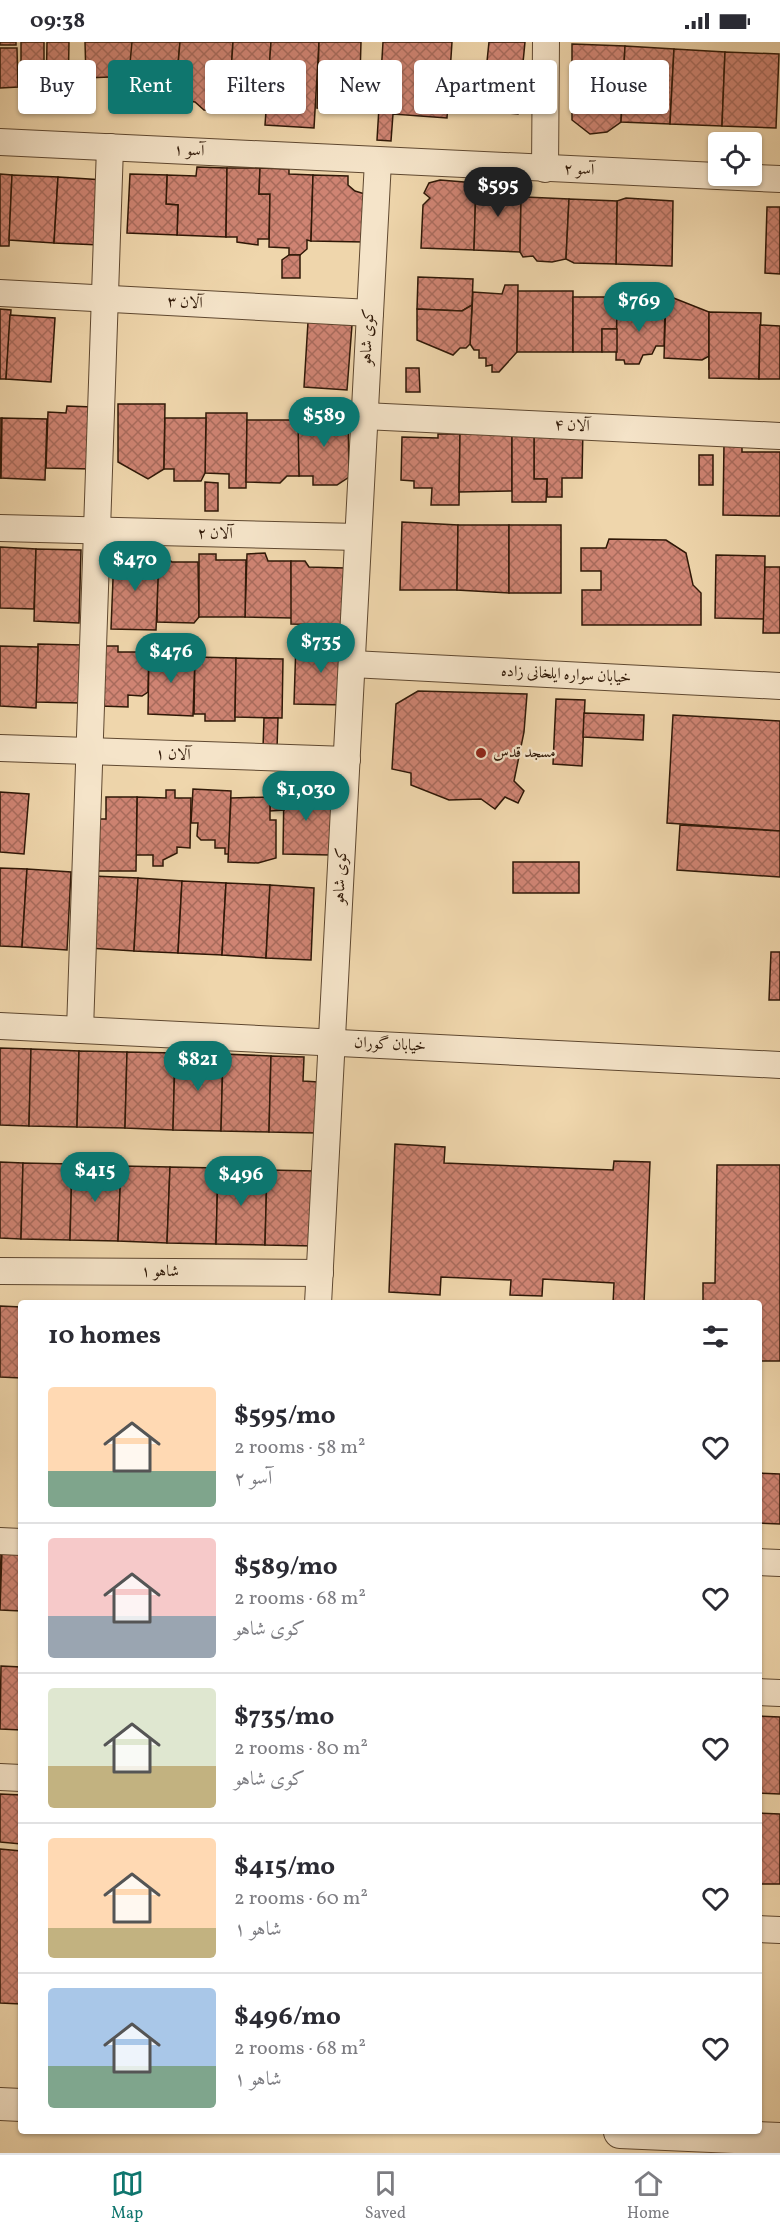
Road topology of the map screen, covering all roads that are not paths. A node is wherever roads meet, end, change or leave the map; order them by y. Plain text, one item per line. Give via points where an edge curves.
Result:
1 (546, 42) edge
2 (0, 142) edge
3 (110, 147) junction
4 (378, 161) junction
5 (545, 169) junction
6 (780, 179) edge
7 (0, 293) edge
8 (105, 298) junction
9 (370, 313) junction
10 (364, 417) junction
11 (780, 436) edge
12 (0, 528) edge
13 (97, 531) junction
14 (358, 537) junction
15 (352, 664) junction
16 (780, 686) edge
17 (0, 748) edge
18 (90, 752) junction
19 (347, 760) junction
20 (0, 1026) edge
21 (80, 1030) junction
22 (332, 1042) junction
23 (780, 1065) edge
24 (0, 1271) edge
25 (320, 1273) junction
26 (318, 1300) edge
27 (0, 1541) edge
28 (18, 1542) edge
29 (762, 1562) edge
30 (780, 1563) edge
31 (762, 1692) edge
32 (780, 1693) edge
33 (0, 1777) edge
34 (18, 1778) edge
35 (762, 1929) edge
36 (780, 1930) edge
37 (0, 2104) edge
38 (18, 2105) edge
39 (666, 2134) edge
40 (780, 2139) edge

1 - 5 street
2 - 3 street, آسو ۱
3 - 4 street, آسو ۱
3 - 8 street
4 - 5 street, آسو ۲
4 - 9 street, کوی شاهو
5 - 6 street, آسو ۲
7 - 8 street, آلان ۳
8 - 9 street, آلان ۳
8 - 13 street
9 - 10 street, کوی شاهو
10 - 11 street, آلان ۴
10 - 14 street, کوی شاهو
12 - 13 street, آلان ۲
13 - 14 street, آلان ۲
13 - 18 street
14 - 15 street, کوی شاهو
15 - 16 street, خیابان سواره ایلخانی زاده
15 - 19 street, کوی شاهو
17 - 18 street, آلان ۱
18 - 19 street, آلان ۱
18 - 21 street
19 - 22 street, کوی شاهو
20 - 21 street, خیابان گوران
21 - 22 street, خیابان گوران
22 - 23 street, خیابان گوران
22 - 25 street, کوی شاهو
24 - 25 street, شاهو ۱
25 - 26 street, کوی شاهو
27 - 28 street
29 - 30 street
31 - 32 street
33 - 34 street
35 - 36 street
37 - 38 street
39 - 40 street

